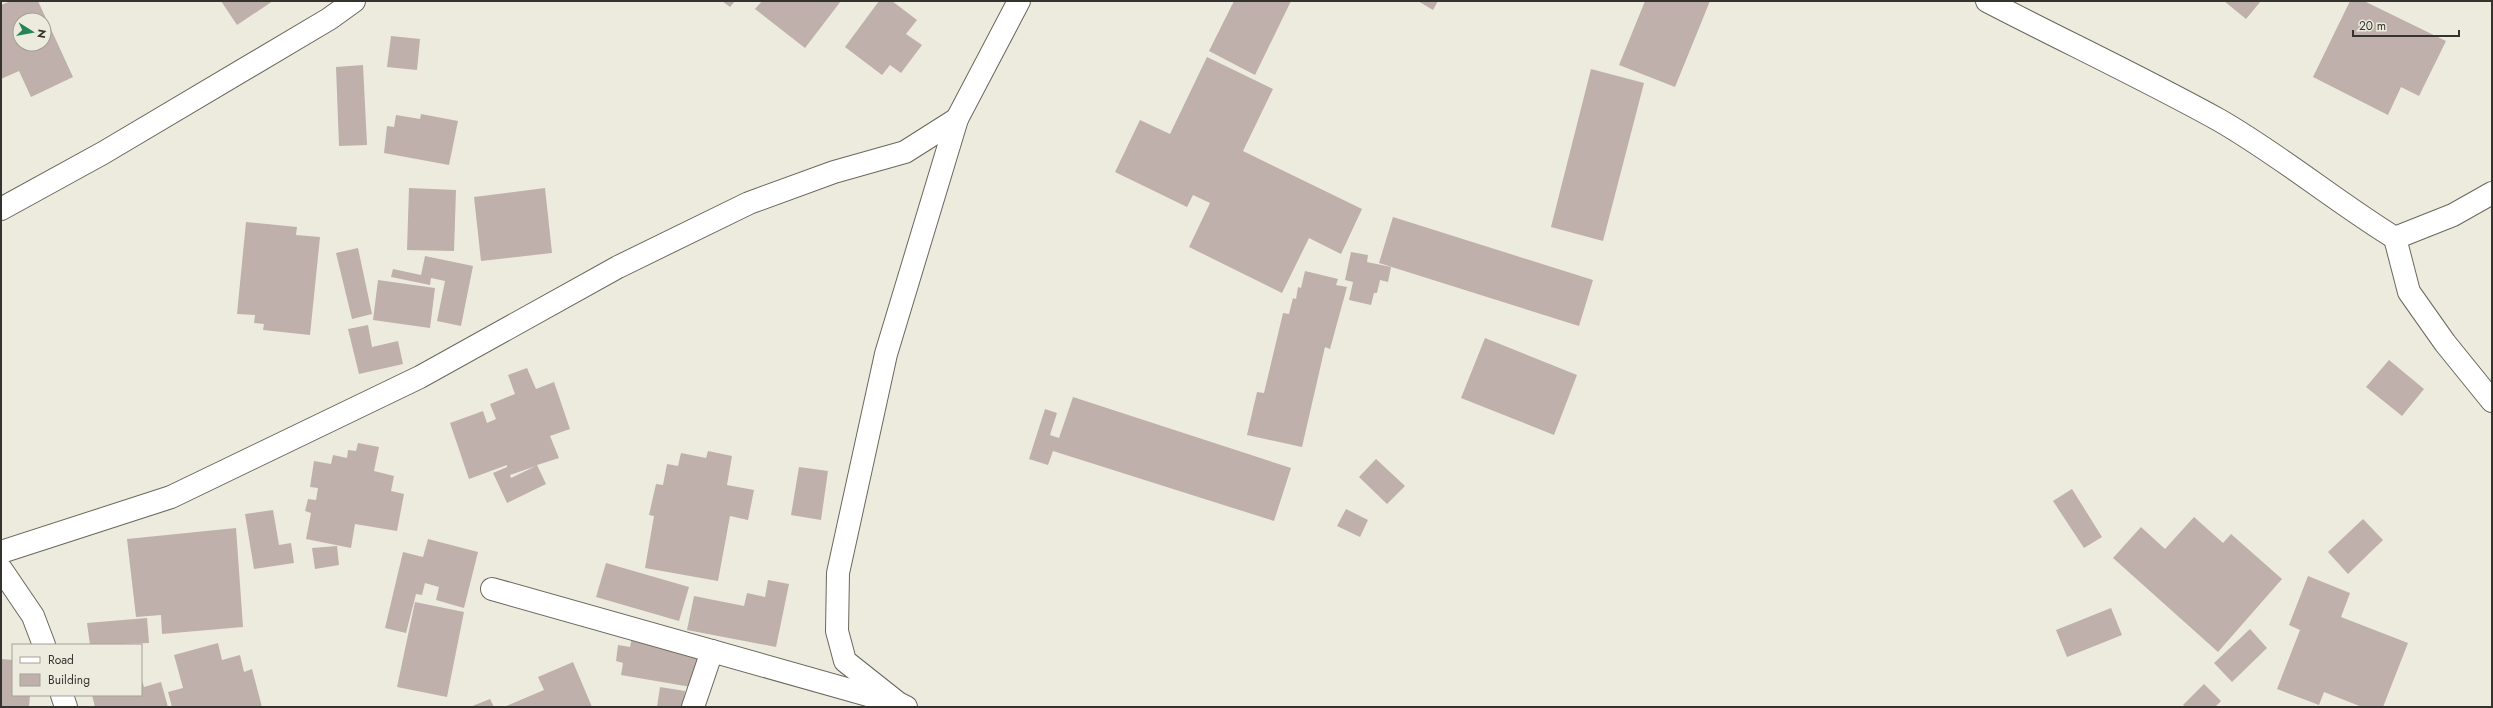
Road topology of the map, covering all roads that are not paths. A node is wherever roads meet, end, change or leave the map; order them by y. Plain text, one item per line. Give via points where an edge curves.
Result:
1 (354, 1) edge
2 (1019, 1) edge
3 (1987, 1) edge
4 (957, 119) junction
5 (2492, 193) edge
6 (1, 209) edge
7 (2395, 238) junction
8 (2492, 401) edge
9 (1, 552) edge
10 (1, 569) edge
11 (492, 589) dead end
12 (44, 644) edge
13 (712, 651) junction
14 (62, 696) edge
15 (902, 705) edge
16 (66, 707) edge
17 (693, 707) edge

1 - 6 street via 329,19 110,149
2 - 4 street
3 - 7 street via 2220,121
4 - 9 street via 905,152 834,172 749,203 618,267 420,377 172,498
4 - 15 street via 886,354 838,573 837,630 845,661
5 - 7 street via 2453,215
7 - 8 street via 2409,292 2445,343
10 - 12 street via 33,616
11 - 13 street
13 - 15 street
13 - 17 street
14 - 16 street

